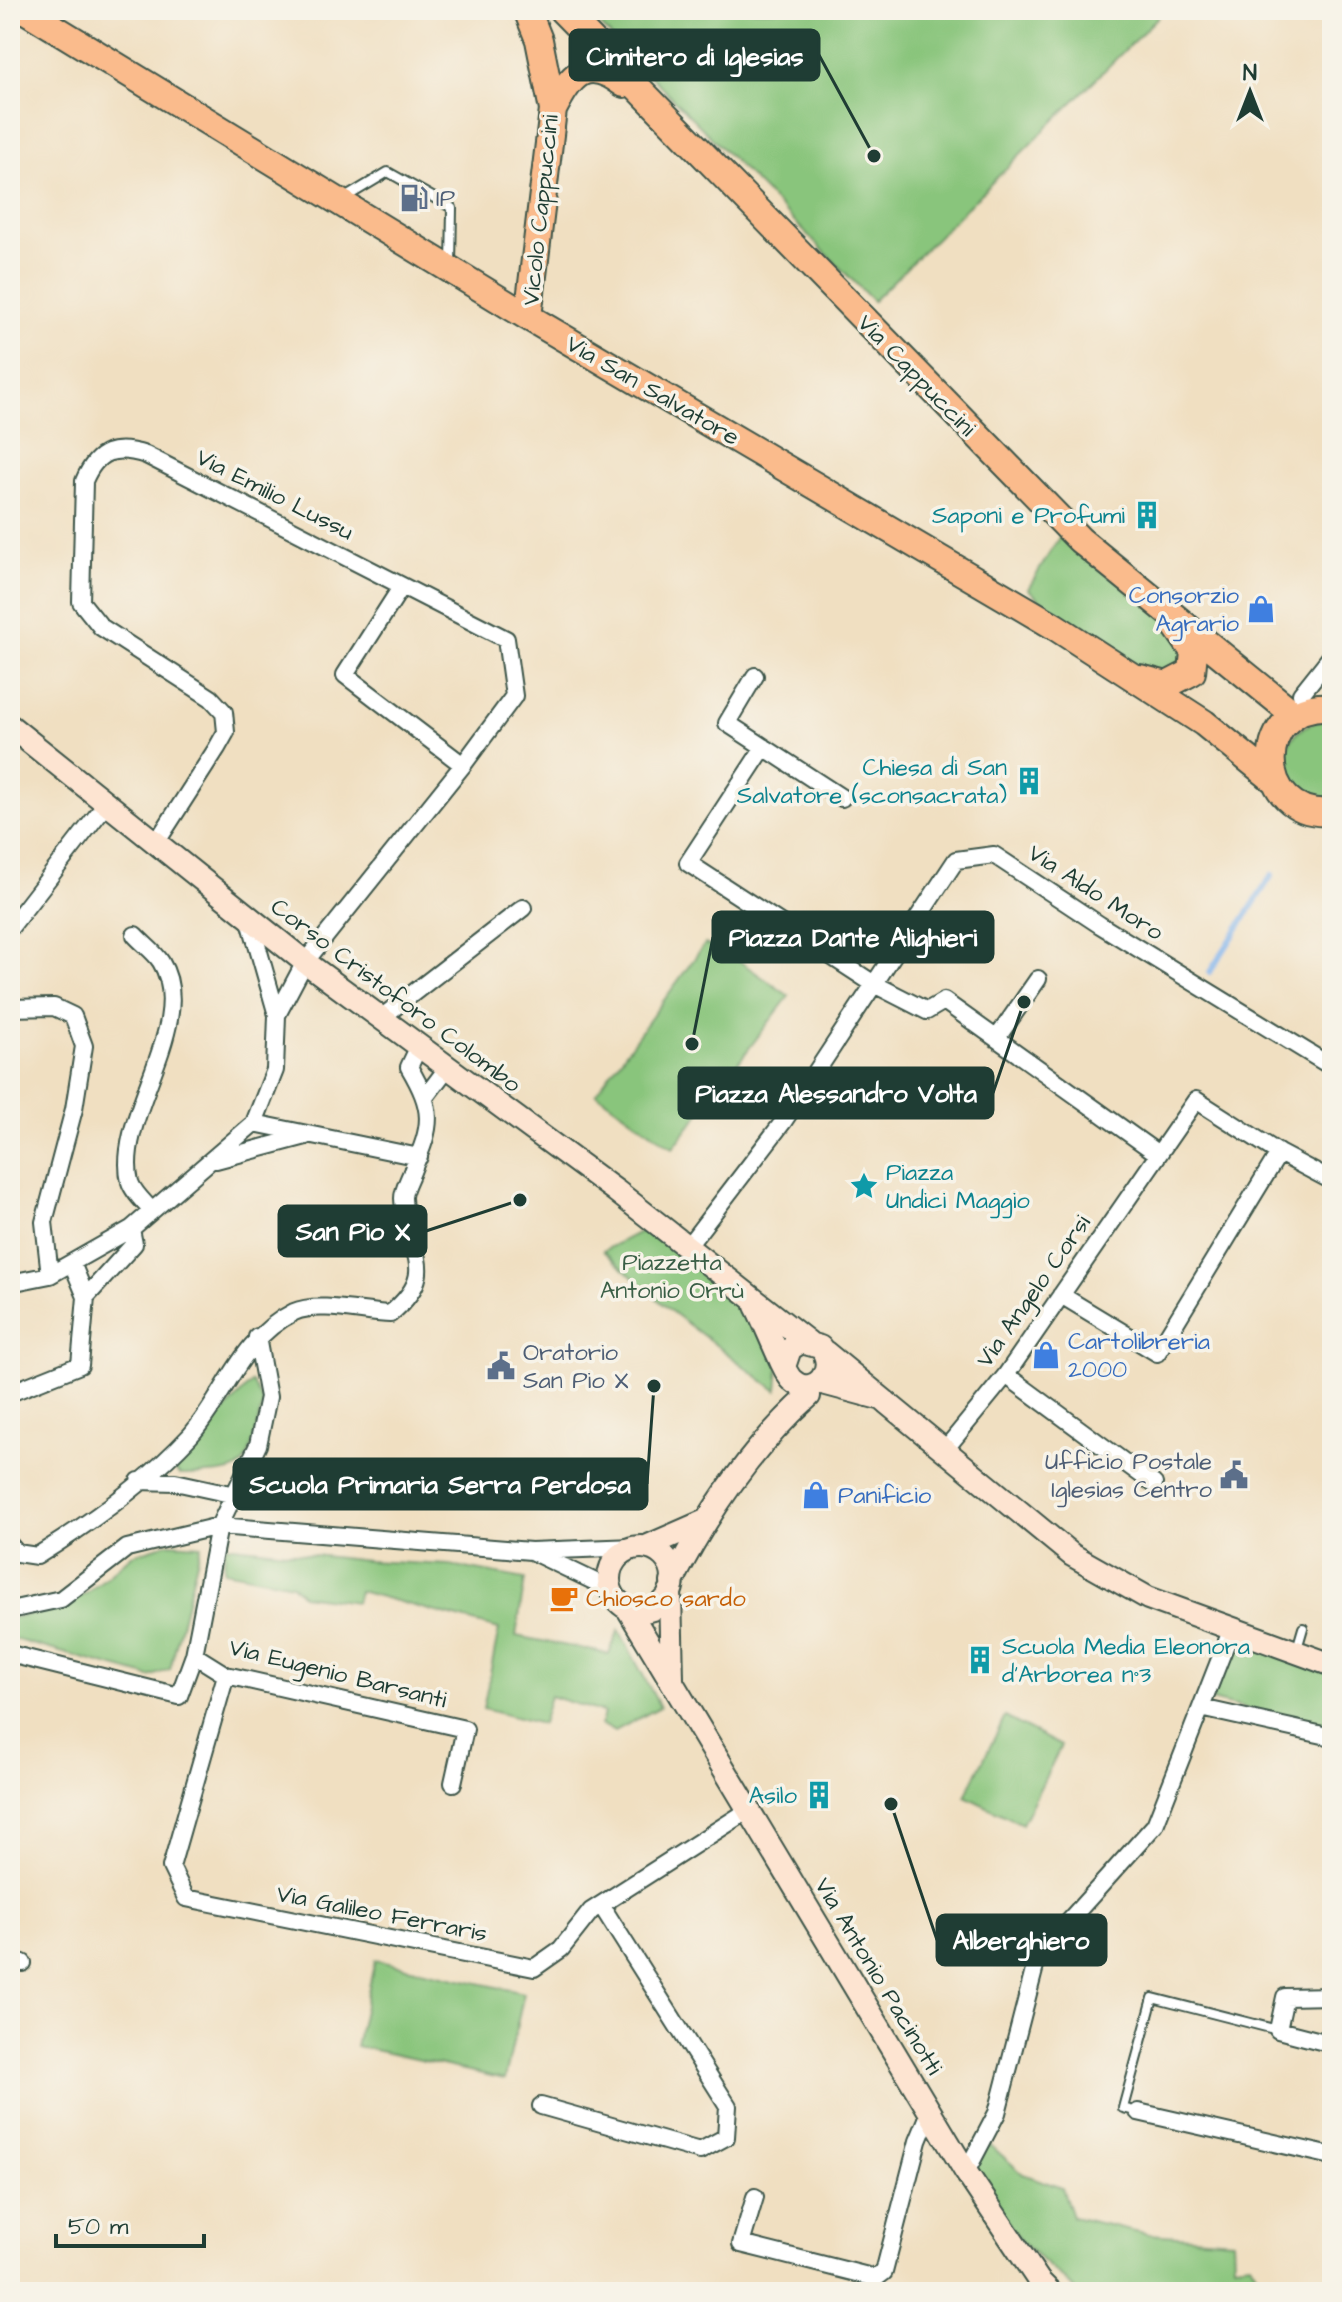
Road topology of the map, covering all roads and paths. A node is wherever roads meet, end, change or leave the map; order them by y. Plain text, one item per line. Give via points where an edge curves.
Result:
1 (25, 10) edge
2 (527, 10) edge
3 (562, 10) edge
4 (655, 105) junction
5 (553, 110) junction
6 (339, 201) junction
7 (451, 270) junction
8 (528, 317) junction
9 (402, 586) junction
10 (1165, 609) junction
11 (1330, 662) edge
12 (1125, 675) junction
13 (755, 676) dead end
14 (1332, 707) edge
15 (1299, 713) junction
16 (10, 726) edge
17 (764, 747) junction
18 (463, 765) junction
19 (1274, 780) junction
20 (842, 798) dead end
21 (106, 804) junction
22 (1327, 813) edge
23 (156, 843) junction
24 (523, 908) dead end
25 (249, 916) junction
26 (10, 928) edge
27 (135, 935) dead end
28 (305, 962) junction
29 (1038, 979) dead end
30 (874, 984) junction
31 (10, 1008) edge
32 (277, 1015) junction
33 (381, 1018) junction
34 (997, 1038) junction
35 (419, 1046) junction
36 (448, 1067) junction
37 (1332, 1067) edge
38 (426, 1096) junction
39 (254, 1123) junction
40 (310, 1135) junction
41 (1279, 1153) junction
42 (1158, 1154) junction
43 (419, 1157) junction
44 (211, 1161) junction
45 (1332, 1181) edge
46 (152, 1211) junction
47 (131, 1229) junction
48 (688, 1246) junction
49 (72, 1263) junction
50 (50, 1275) junction
51 (10, 1283) edge
52 (1061, 1295) junction
53 (86, 1297) junction
54 (754, 1301) junction
55 (257, 1337) junction
56 (816, 1347) junction
57 (785, 1370) junction
58 (1006, 1375) junction
59 (814, 1384) junction
60 (10, 1393) edge
61 (882, 1399) junction
62 (788, 1414) junction
63 (943, 1452) junction
64 (139, 1481) junction
65 (1154, 1484) dead end
66 (235, 1495) junction
67 (703, 1522) junction
68 (219, 1526) junction
69 (10, 1545) edge
70 (641, 1547) junction
71 (531, 1551) junction
72 (671, 1586) junction
73 (610, 1589) junction
74 (628, 1609) junction
75 (10, 1610) edge
76 (1303, 1628) dead end
77 (1231, 1631) junction
78 (1332, 1649) edge
79 (1296, 1653) junction
80 (10, 1654) edge
81 (194, 1655) junction
82 (1332, 1665) edge
83 (226, 1675) junction
84 (672, 1681) junction
85 (1201, 1708) junction
86 (1332, 1737) edge
87 (453, 1783) dead end
88 (749, 1810) junction
89 (601, 1905) junction
90 (1332, 1996) edge
91 (1278, 2030) junction
92 (1332, 2044) edge
93 (541, 2106) dead end
94 (930, 2112) junction
95 (1138, 2112) joint
96 (1332, 2156) edge
97 (966, 2172) junction
98 (755, 2197) dead end
99 (1050, 2292) edge

1 - 6 main road, Via San Salvatore
2 - 5 main road, Vicolo Cappuccini via 539,40
3 - 4 main road, Via Cappuccini
4 - 5 main road via 597,69 572,77
4 - 10 main road, Via Cappuccini via 1080,540
5 - 8 main road, Vicolo Cappuccini
6 - 7 main road, Via San Salvatore
6 - 7 lane via 388,172 452,208
7 - 8 main road, Via San Salvatore
8 - 12 main road, Via San Salvatore via 1054,626
9 - 18 street via 345,675
9 - 18 street, Via Emilio Lussu via 506,639 514,696
9 - 23 street, Via Emilio Lussu via 146,455 116,450 91,463 84,481 81,602 101,627 211,698 224,712 226,732
10 - 12 main road via 1194,652 1192,672 1167,685
10 - 15 main road, Via Cappuccini
11 - 15 street via 1301,694
12 - 19 main road, Via San Salvatore via 1204,723
13 - 17 street via 727,723
14 - 15 main road
15 - 19 main road via 1282,727 1273,744
16 - 21 street, Corso Cristoforo Colombo
17 - 20 street
17 - 30 street via 688,863
18 - 28 street, Via Emilio Lussu
19 - 22 main road, Via San Salvatore via 1291,802
21 - 23 street, Corso Cristoforo Colombo
21 - 26 street
23 - 25 street, Corso Cristoforo Colombo
24 - 33 street
25 - 28 street, Corso Cristoforo Colombo
25 - 32 street
27 - 46 street via 162,963 170,997 165,1039 127,1148 131,1185
28 - 32 street, Via Emilio Lussu
28 - 33 street, Corso Cristoforo Colombo
29 - 34 street
30 - 34 street via 927,1011 944,1001
30 - 37 street, Via Aldo Moro via 956,860 994,855
30 - 48 street, Via Aldo Moro via 783,1122
31 - 50 street via 54,1007 73,1016 84,1046 74,1109 44,1222
32 - 39 street via 275,1070
33 - 35 street, Corso Cristoforo Colombo
34 - 42 street
35 - 36 street, Corso Cristoforo Colombo
35 - 38 street via 409,1067
36 - 38 street
36 - 48 street, Corso Cristoforo Colombo
38 - 43 street via 431,1125
39 - 40 street
39 - 44 street
40 - 43 street
40 - 44 street
41 - 42 street, Via Angelo Corsi via 1196,1100
41 - 45 street
41 - 52 street via 1157,1353
42 - 52 street, Via Angelo Corsi
43 - 55 street via 402,1195 419,1265 413,1295 390,1314 297,1310
44 - 46 street
46 - 47 street
47 - 49 street
47 - 53 street via 134,1244
48 - 54 street, Corso Cristoforo Colombo
49 - 50 street
49 - 53 street
50 - 51 street
52 - 58 street, Via Angelo Corsi
53 - 60 street via 80,1365
54 - 56 street, Corso Cristoforo Colombo
54 - 57 street, Corso Cristoforo Colombo
55 - 64 street via 191,1435
55 - 66 street, Via Eugenio Barsanti via 268,1397 258,1445
56 - 57 street via 790,1349
56 - 59 street via 828,1365
56 - 61 street, Corso Cristoforo Colombo
57 - 59 street via 796,1384
57 - 62 street
58 - 63 street, Via Angelo Corsi
58 - 65 street
59 - 61 street, Corso Cristoforo Colombo
59 - 62 street via 809,1396
61 - 63 street, Corso Cristoforo Colombo
62 - 67 street
63 - 77 street, Corso Cristoforo Colombo via 1072,1555 1148,1598
64 - 66 street via 175,1482
64 - 69 street via 37,1556 17,1553
66 - 68 street, Via Eugenio Barsanti
67 - 70 street
67 - 72 street
68 - 71 street
68 - 75 street via 127,1548 61,1599
68 - 81 street, Via Eugenio Barsanti
70 - 71 street
70 - 72 street via 664,1558
70 - 73 street via 616,1558 608,1578
71 - 73 street
72 - 74 street via 660,1605
72 - 84 street, Via Antonio Pacinotti
73 - 74 street
74 - 84 street, Via Antonio Pacinotti
76 - 79 lane
77 - 79 street, Corso Cristoforo Colombo
77 - 85 street
78 - 79 street, Corso Cristoforo Colombo
79 - 82 street, Corso Cristoforo Colombo
80 - 81 street, Via Eugenio Barsanti via 179,1696
81 - 83 street, Via Eugenio Barsanti
83 - 87 street, Via Eugenio Barsanti via 465,1729
83 - 89 street, Via Galileo Ferraris via 171,1867 186,1898 534,1968 561,1949
84 - 88 street, Via Antonio Pacinotti
85 - 86 street
85 - 97 street via 1155,1825 1038,1955 997,2113
88 - 89 street, Via Galileo Ferraris
88 - 94 street, Via Antonio Pacinotti
89 - 93 street via 728,2106 726,2137 700,2151
90 - 91 street via 1285,1997
91 - 92 street
91 - 95 lane via 1153,1998 1123,2108
94 - 97 street, Via Antonio Pacinotti
94 - 98 street via 884,2272 876,2278 741,2244
95 - 96 street
97 - 99 street, Via Antonio Pacinotti

